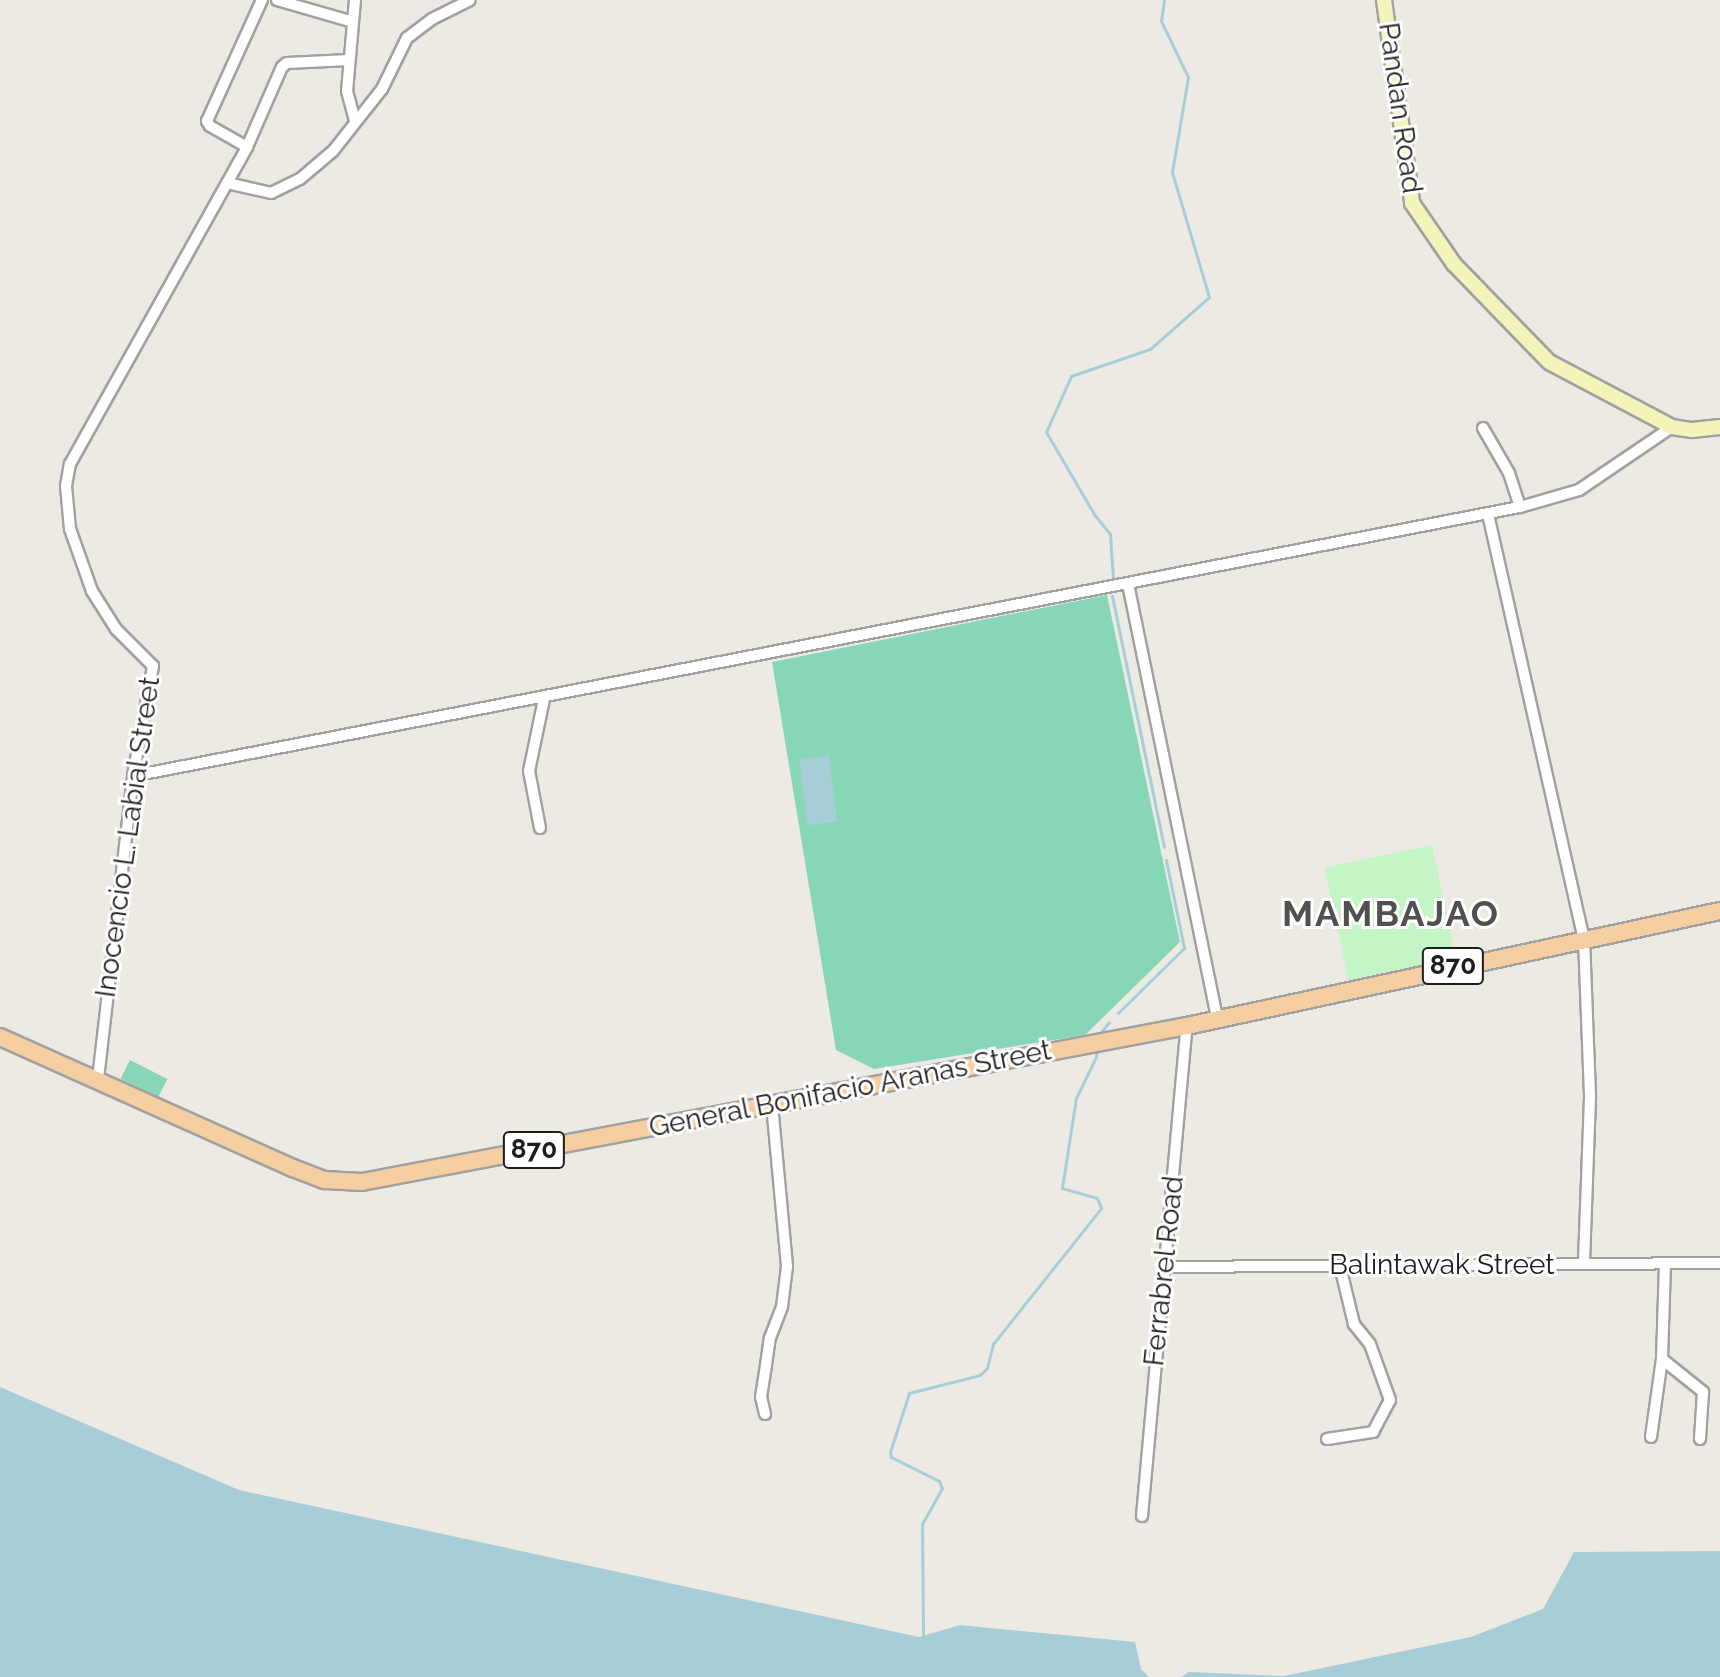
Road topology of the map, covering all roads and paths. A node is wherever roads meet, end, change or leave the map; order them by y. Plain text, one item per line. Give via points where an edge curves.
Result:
1 (262, 0) edge
2 (277, 0) edge
3 (355, 0) edge
4 (470, 0) edge
5 (1384, 0) edge
6 (353, 22) junction
7 (349, 60) junction
8 (355, 121) junction
9 (247, 147) junction
10 (227, 183) junction
11 (1672, 427) junction
12 (1720, 427) edge
13 (1483, 428) dead end
14 (1520, 507) junction
15 (1488, 514) junction
16 (1128, 584) junction
17 (544, 699) junction
18 (133, 776) junction
19 (540, 828) dead end
20 (1720, 911) edge
21 (1584, 939) junction
22 (1217, 1019) junction
23 (1187, 1026) junction
24 (0, 1037) edge
25 (98, 1079) junction
26 (772, 1103) junction
27 (1720, 1263) edge
28 (1584, 1264) junction
29 (1665, 1264) junction
30 (1340, 1266) junction
31 (1165, 1267) junction
32 (1662, 1359) junction
33 (765, 1414) dead end
34 (1651, 1437) dead end
35 (1327, 1439) dead end
36 (1700, 1439) dead end
37 (1142, 1516) dead end

1 - 9 street via 207,121
2 - 6 street
3 - 6 street
4 - 8 street via 407,38 382,89
5 - 11 street, Pandan Road via 1412,203 1426,226 1454,264 1549,362
6 - 7 street
7 - 8 street via 347,91
7 - 9 street, Inocencio L. Labial Street via 282,67
8 - 10 street via 333,151 287,187 271,193
9 - 10 street, Inocencio L. Labial Street
10 - 18 street, Inocencio L. Labial Street via 70,464 66,486 70,529 92,591 116,629 153,666
11 - 12 street, Pandan Road
11 - 14 street via 1579,490
13 - 14 street via 1509,473
14 - 15 street
15 - 16 street
15 - 21 street
16 - 17 street
16 - 22 street
17 - 18 street
17 - 19 street via 529,771
18 - 25 street, Inocencio L. Labial Street
20 - 21 main road, General Bonifacio Aranas Street / 870
21 - 22 main road, General Bonifacio Aranas Street / 870
21 - 28 street via 1590,1098
22 - 23 main road, General Bonifacio Aranas Street / 870
23 - 26 main road, General Bonifacio Aranas Street / 870
23 - 31 street, Ferrabrel Road
24 - 25 main road, General Bonifacio Aranas Street / 870
25 - 26 main road, General Bonifacio Aranas Street / 870 via 293,1168 343,1182 381,1181
26 - 33 street via 787,1266 761,1397
27 - 29 street, Balintawak Street
28 - 29 street, Balintawak Street
28 - 30 street, Balintawak Street
29 - 32 street
30 - 31 street, Balintawak Street
30 - 35 street via 1354,1324 1370,1344 1390,1400 1373,1432
31 - 37 street, Ferrabrel Road
32 - 34 street
32 - 36 street via 1703,1392

